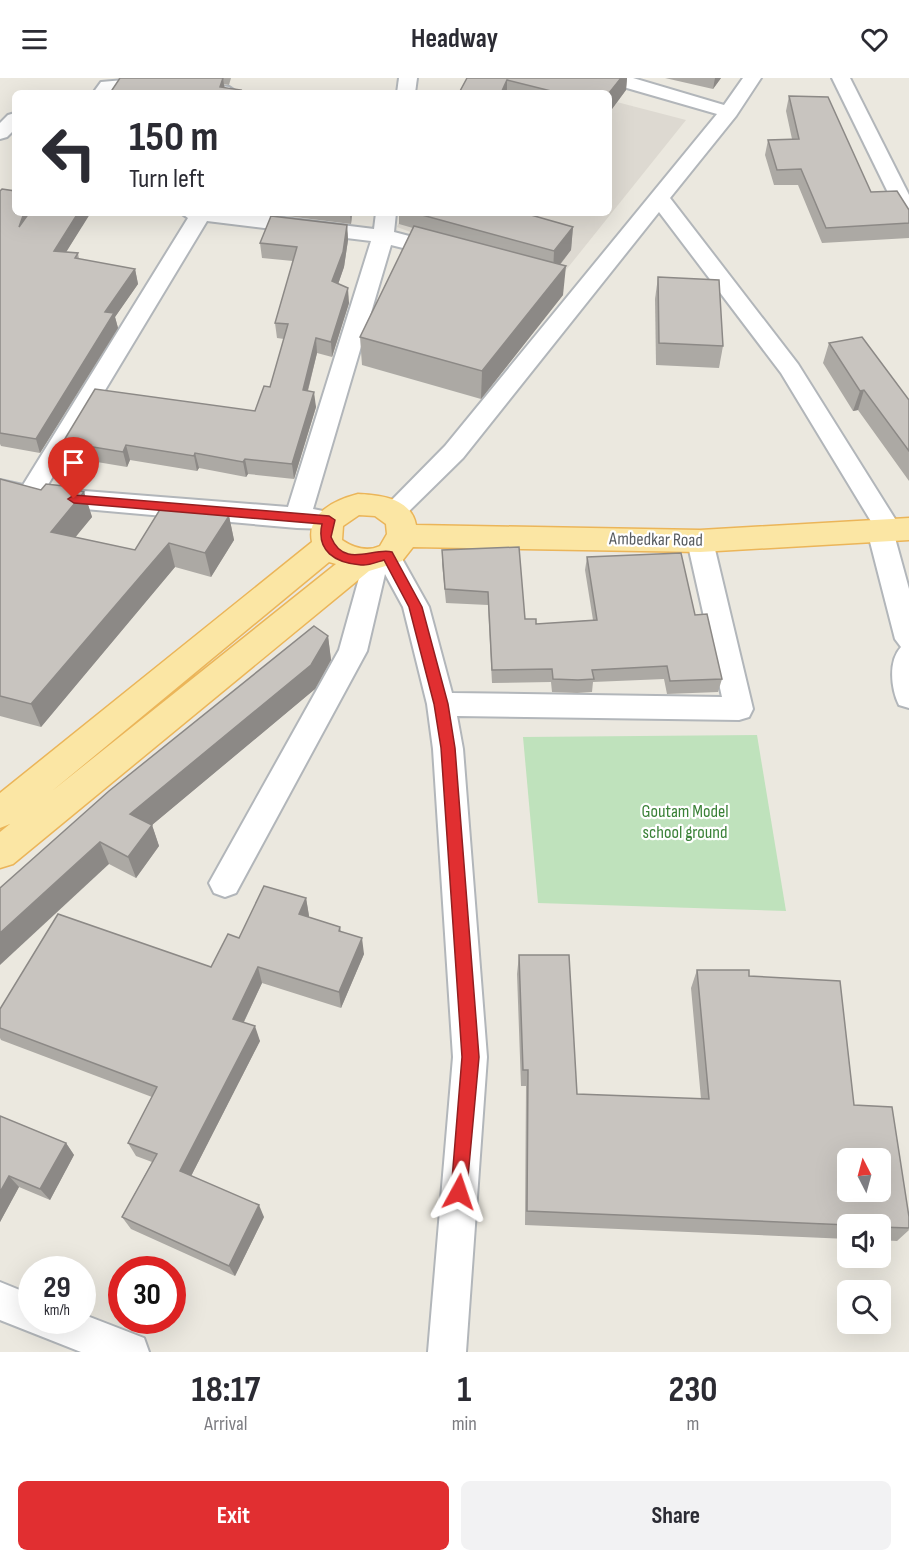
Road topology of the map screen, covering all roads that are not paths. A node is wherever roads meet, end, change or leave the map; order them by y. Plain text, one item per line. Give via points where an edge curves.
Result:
1 (613, 78) edge
2 (752, 78) edge
3 (841, 78) edge
4 (167, 82) edge
5 (105, 90) edge
6 (212, 90) edge
7 (729, 112) junction
8 (12, 122) edge
9 (0, 133) edge
10 (660, 199) junction
11 (909, 215) edge
12 (195, 216) edge
13 (213, 216) edge
14 (386, 216) edge
15 (383, 236) junction
16 (467, 258) edge
17 (564, 285) edge
18 (585, 291) junction
19 (0, 489) edge
20 (29, 495) junction
21 (297, 519) junction
22 (893, 530) edge
23 (329, 533) junction
24 (700, 541) junction
25 (384, 545) junction
26 (909, 639) edge
27 (909, 655) edge
28 (909, 697) edge
29 (441, 704) junction
30 (0, 813) edge
31 (0, 853) edge
32 (225, 883) dead end
33 (0, 1301) edge
34 (18, 1308) edge
35 (84, 1334) edge
36 (130, 1352) edge
37 (447, 1352) edge

1 - 7 street
2 - 7 street
3 - 11 street
4 - 5 street via 114,84
4 - 6 street
7 - 10 street
8 - 9 street
10 - 18 street
10 - 22 street via 790,369
12 - 20 street
13 - 15 street
14 - 15 street
15 - 16 street
15 - 21 street
17 - 18 street
18 - 25 street
19 - 20 street
20 - 21 street
21 - 23 street
22 - 24 main road, Ambedkar Road
22 - 26 street
23 - 25 main road via 348,559
23 - 25 main road via 337,513 358,504 382,506
23 - 30 main road
24 - 25 main road, Ambedkar Road via 430,535
24 - 29 street via 739,709
25 - 29 street via 416,607
25 - 31 main road
25 - 32 street via 353,651
27 - 28 street
29 - 37 street via 448,748 470,1057
33 - 34 street
35 - 36 street

